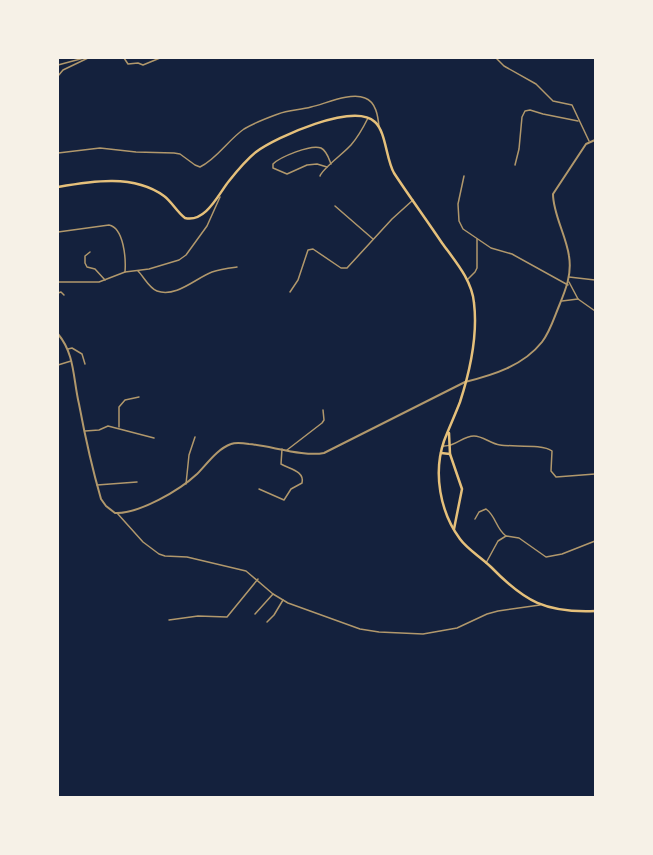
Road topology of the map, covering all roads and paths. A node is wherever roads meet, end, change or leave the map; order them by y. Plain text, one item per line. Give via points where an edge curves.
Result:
1 (84, 58) edge
2 (88, 58) edge
3 (124, 58) edge
4 (160, 58) edge
5 (496, 58) edge
6 (58, 65) edge
7 (58, 76) edge
8 (368, 118) junction
9 (578, 121) junction
10 (379, 127) junction
11 (595, 140) edge
12 (589, 141) junction
13 (58, 153) edge
14 (331, 164) junction
15 (515, 165) dead end
16 (326, 167) junction
17 (320, 176) dead end
18 (464, 176) dead end
19 (58, 187) edge
20 (221, 193) junction
21 (413, 200) junction
22 (335, 206) dead end
23 (58, 232) edge
24 (477, 238) junction
25 (373, 239) junction
26 (90, 252) dead end
27 (237, 267) dead end
28 (138, 270) junction
29 (125, 272) junction
30 (569, 277) junction
31 (466, 279) junction
32 (105, 280) junction
33 (595, 280) edge
34 (58, 282) edge
35 (568, 283) junction
36 (290, 292) dead end
37 (58, 293) edge
38 (64, 295) dead end
39 (578, 299) junction
40 (561, 301) junction
41 (595, 311) edge
42 (58, 334) edge
43 (68, 349) junction
44 (71, 361) junction
45 (85, 364) dead end
46 (58, 365) edge
47 (465, 382) junction
48 (139, 397) dead end
49 (323, 410) dead end
50 (119, 428) junction
51 (85, 431) junction
52 (449, 432) junction
53 (195, 437) dead end
54 (154, 438) dead end
55 (443, 446) junction
56 (449, 446) junction
57 (282, 449) junction
58 (287, 450) junction
59 (441, 453) junction
60 (450, 454) junction
61 (595, 474) edge
62 (137, 482) dead end
63 (186, 484) junction
64 (97, 485) junction
65 (259, 489) dead end
66 (117, 513) junction
67 (475, 519) dead end
68 (454, 529) junction
69 (506, 536) junction
70 (595, 541) edge
71 (486, 563) junction
72 (258, 579) junction
73 (273, 594) junction
74 (283, 600) junction
75 (540, 605) junction
76 (595, 611) edge
77 (255, 614) dead end
78 (169, 620) dead end
79 (267, 622) dead end

1 - 6 street
2 - 7 street via 63,70
3 - 4 street via 128,64 143,65
5 - 9 street via 504,66 536,84 553,101 572,105
8 - 10 main road
8 - 14 street via 350,146
8 - 20 main road via 346,116 332,119 284,137 249,159 228,181
9 - 12 street
9 - 15 street via 526,111 522,117
10 - 13 street via 377,114 369,101 364,98 345,98 279,113 260,122 238,134 200,167 174,153 100,148
10 - 21 main road via 391,168
11 - 12 street
12 - 30 street via 553,194 568,250
14 - 16 street
14 - 16 street via 326,152 315,147 279,159 273,164 273,168 287,174 307,165 317,164
16 - 17 street
18 - 24 street via 458,204 459,221 463,229
19 - 20 main road via 103,181 126,182 164,196 189,219 203,214
20 - 28 street via 207,226 186,254 174,262
21 - 25 street
21 - 31 main road
22 - 25 street
23 - 29 street via 110,225 115,227 121,238
24 - 31 street via 477,268
24 - 35 street via 491,248 512,254
25 - 36 street via 345,269 313,249 308,250 298,280
26 - 32 street via 85,256 87,267 96,269
27 - 28 street via 210,273 167,293 152,288
28 - 29 street
29 - 32 street
30 - 33 street
30 - 35 street
31 - 47 main road via 473,294 475,323
32 - 34 street via 93,283
35 - 39 street
35 - 40 street
37 - 38 street
39 - 40 street
39 - 41 street
40 - 47 street via 544,339 530,354 514,366
42 - 43 street
43 - 44 street
43 - 45 street via 72,348 82,354
44 - 46 street
44 - 51 street
47 - 52 main road
47 - 58 street via 324,453
48 - 50 street via 125,400 119,407
49 - 58 street via 322,423
50 - 51 street via 108,426
50 - 54 street
51 - 64 street
52 - 55 main road
52 - 56 main road
53 - 63 street via 189,455
55 - 56 street
55 - 59 main road
56 - 60 main road
56 - 61 street via 475,436 500,445 544,447 552,451 550,471 556,477
57 - 58 street
57 - 63 street via 232,443 221,449
57 - 65 street via 281,464 300,474 302,484 291,489 284,500
59 - 60 main road
59 - 68 main road via 439,478 443,503
60 - 68 main road via 462,489
62 - 64 street
63 - 66 street via 177,491 131,511
64 - 66 street via 106,506
66 - 72 street via 143,542 159,554 246,570
67 - 69 street via 479,512 486,509
68 - 71 main road via 463,543
69 - 70 street via 519,538 546,557 562,554
69 - 71 street via 498,541
71 - 75 main road via 506,583
72 - 73 street
72 - 78 street via 227,617 198,616
73 - 74 street
73 - 77 street
74 - 75 street via 360,629 414,634 458,628 487,614
74 - 79 street
75 - 76 main road via 561,610

